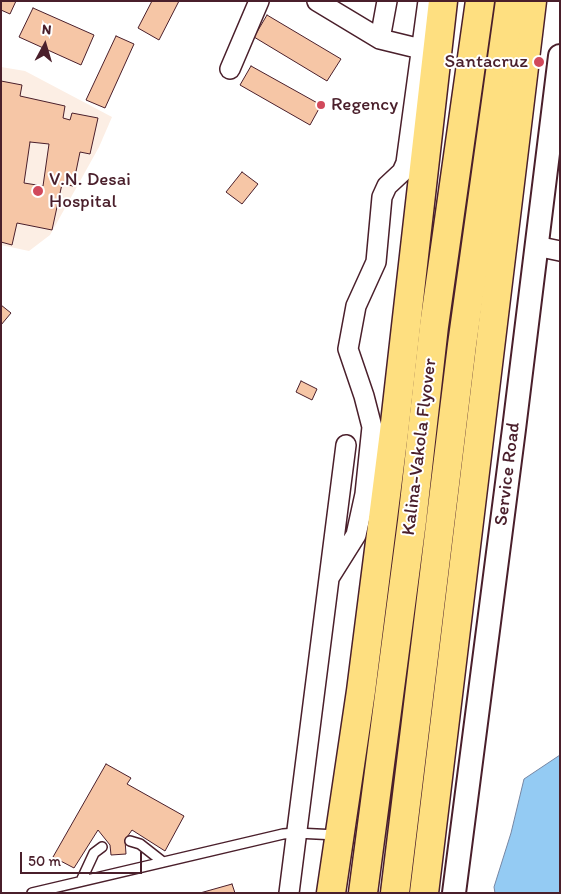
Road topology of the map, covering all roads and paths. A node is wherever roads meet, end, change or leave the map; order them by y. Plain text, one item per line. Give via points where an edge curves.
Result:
1 (259, 1) edge
2 (317, 1) edge
3 (387, 1) edge
4 (428, 1) edge
5 (443, 1) edge
6 (454, 1) edge
7 (480, 1) edge
8 (510, 1) edge
9 (532, 1) edge
10 (380, 39) junction
11 (421, 49) junction
12 (560, 56) edge
13 (230, 69) dead end
14 (536, 246) junction
15 (560, 251) edge
16 (346, 445) dead end
17 (329, 578) junction
18 (296, 833) junction
19 (340, 835) junction
20 (130, 841) dead end
21 (102, 847) dead end
22 (163, 862) junction
23 (81, 881) junction
24 (32, 893) edge
25 (289, 893) edge
26 (331, 893) edge
27 (345, 893) edge
28 (363, 893) edge
29 (395, 893) edge
30 (424, 893) edge
31 (454, 893) edge

1 - 13 street
2 - 10 street
3 - 10 street
4 - 11 street
5 - 19 highway via 362,691
6 - 27 highway
7 - 28 highway, Kalina-Vakola Flyover via 434,326
8 - 29 highway, Kalina-Vakola Flyover via 464,335
9 - 30 highway
10 - 11 street
11 - 17 street via 406,163 382,197 376,262 356,306 348,349 372,427 365,494 356,535
12 - 14 street, Service Road
14 - 15 street
14 - 31 street, Service Road
16 - 17 street
17 - 18 street
18 - 19 lane
18 - 22 lane
18 - 25 street
19 - 26 highway
20 - 22 lane via 140,844
21 - 23 lane via 94,853
22 - 23 lane
23 - 24 lane

